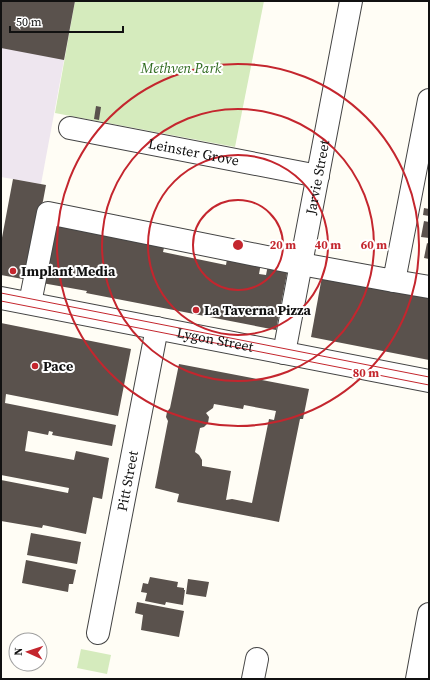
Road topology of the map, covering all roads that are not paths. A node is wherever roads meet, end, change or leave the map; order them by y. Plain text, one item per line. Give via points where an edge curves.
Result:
1 (351, 1) edge
2 (429, 100) edge
3 (70, 128) dead end
4 (318, 176) junction
5 (301, 264) junction
6 (394, 281) junction
7 (429, 287) edge
8 (1, 298) edge
9 (30, 303) junction
10 (158, 328) junction
11 (284, 353) junction
12 (429, 381) edge
13 (429, 614) edge
14 (98, 633) dead end
15 (417, 679) edge

1 - 4 street, Jarvie Street
2 - 6 street
3 - 4 street, Leinster Grove
4 - 5 street, Jarvie Street
5 - 6 street
5 - 9 street via 48,213
5 - 11 street, Jarvie Street
6 - 7 street
8 - 9 street, Lygon Street
9 - 10 street, Lygon Street
10 - 11 street, Lygon Street
10 - 14 street, Pitt Street
11 - 12 street, Lygon Street
13 - 15 street

